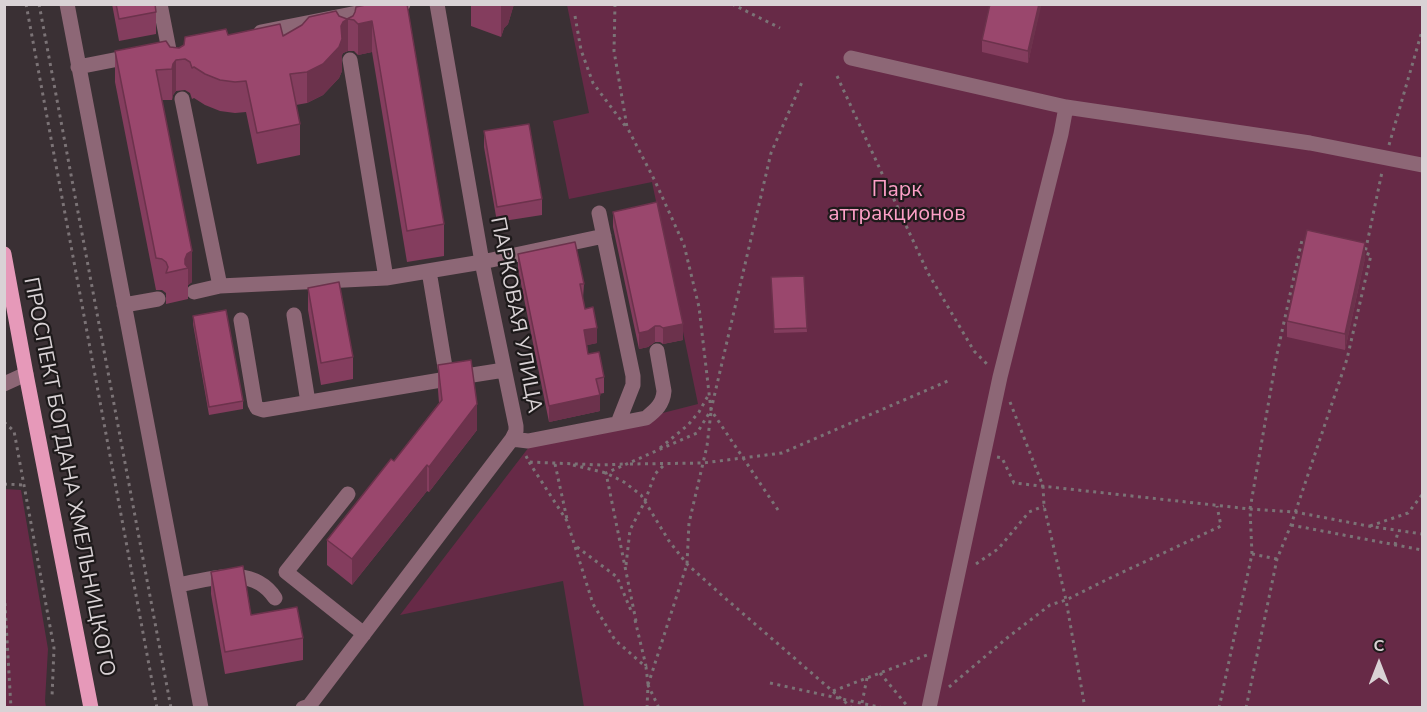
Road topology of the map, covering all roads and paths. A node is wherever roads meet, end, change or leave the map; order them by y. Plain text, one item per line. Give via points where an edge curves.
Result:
1 (26, 4) edge
2 (39, 4) edge
3 (67, 4) edge
4 (160, 4) edge
5 (403, 4) edge
6 (436, 4) edge
7 (615, 4) edge
8 (732, 4) edge
9 (342, 16) edge
10 (575, 16) dead end
11 (780, 28) dead end
12 (1422, 32) edge
13 (250, 34) edge
14 (164, 51) junction
15 (851, 58) dead end
16 (350, 60) dead end
17 (78, 67) junction
18 (176, 70) edge
19 (837, 76) dead end
20 (802, 81) dead end
21 (182, 99) dead end
22 (1066, 107) junction
23 (627, 127) junction
24 (1385, 159) junction
25 (1422, 165) edge
26 (599, 213) dead end
27 (604, 236) junction
28 (1312, 242) edge
29 (4, 254) edge
30 (482, 262) junction
31 (429, 271) junction
32 (386, 278) junction
33 (220, 286) junction
34 (194, 292) dead end
35 (158, 299) dead end
36 (124, 305) junction
37 (294, 315) dead end
38 (241, 320) dead end
39 (657, 351) dead end
40 (504, 370) junction
41 (26, 374) junction
42 (1000, 377) junction
43 (447, 379) junction
44 (950, 380) dead end
45 (4, 384) edge
46 (709, 393) junction
47 (308, 402) junction
48 (711, 410) junction
49 (4, 422) edge
50 (618, 423) junction
51 (512, 438) junction
52 (528, 441) junction
53 (656, 452) junction
54 (984, 453) junction
55 (743, 458) junction
56 (529, 462) junction
57 (555, 463) junction
58 (666, 463) junction
59 (703, 463) junction
60 (565, 464) junction
61 (628, 464) junction
62 (606, 473) junction
63 (4, 484) edge
64 (24, 485) junction
65 (1043, 486) junction
66 (348, 494) dead end
67 (1422, 495) edge
68 (645, 501) junction
69 (1217, 505) junction
70 (1044, 506) junction
71 (1250, 509) junction
72 (778, 510) dead end
73 (1295, 512) junction
74 (567, 521) junction
75 (1291, 525) junction
76 (1368, 526) junction
77 (1398, 531) junction
78 (1422, 534) edge
79 (576, 545) junction
80 (1395, 545) junction
81 (1422, 550) edge
82 (1252, 554) junction
83 (1277, 560) junction
84 (687, 564) junction
85 (626, 570) junction
86 (957, 576) junction
87 (178, 585) junction
88 (4, 588) edge
89 (275, 598) dead end
90 (1066, 600) junction
91 (636, 621) junction
92 (364, 634) junction
93 (941, 650) junction
94 (646, 667) junction
95 (880, 673) junction
96 (867, 678) junction
97 (770, 683) dead end
98 (648, 685) junction
99 (833, 691) junction
100 (51, 697) dead end
101 (844, 700) junction
102 (862, 704) junction
103 (929, 706) edge
104 (11, 708) edge
105 (91, 708) edge
106 (157, 708) edge
107 (171, 708) edge
108 (201, 708) edge
109 (303, 708) edge
110 (647, 708) edge
111 (659, 708) edge
112 (852, 708) edge
113 (883, 708) edge
114 (909, 708) edge
115 (1085, 708) edge
116 (1219, 708) edge
117 (1246, 708) edge

1 - 106 path
2 - 107 path
3 - 17 street
4 - 14 street
5 - 9 street
6 - 30 street, ПАРКОВАЯ УЛИЦА
7 - 23 path via 614,51
8 - 11 path
9 - 13 street
10 - 23 path via 581,50 593,82
12 - 24 path
14 - 17 street
14 - 18 street
15 - 22 street
16 - 32 street
17 - 36 street
19 - 42 path via 928,273 974,351
20 - 48 path via 771,153
21 - 33 street
22 - 24 street via 1310,143
22 - 42 street
23 - 46 path via 684,245 699,307
24 - 25 street
24 - 73 path via 1365,253 1371,255 1347,359
26 - 27 street
27 - 30 street
27 - 50 street via 633,376
28 - 71 path via 1302,240
29 - 41 main road, ПРОСПЕКТ БОГДАНА ХМЕЛЬНИЦКОГО
30 - 31 street
30 - 40 street, ПАРКОВАЯ УЛИЦА
31 - 32 street
31 - 43 street
32 - 33 street
33 - 34 street
35 - 36 street
36 - 87 street
37 - 47 street
38 - 47 street via 257,408
39 - 50 street via 664,391 659,408 646,418
40 - 43 street
40 - 51 street, ПАРКОВАЯ УЛИЦА via 516,426
41 - 45 street
41 - 105 main road, ПРОСПЕКТ БОГДАНА ХМЕЛЬНИЦКОГО
42 - 54 street
42 - 65 path
43 - 47 street
44 - 55 path via 782,453
46 - 48 path
46 - 53 path via 688,425
48 - 53 path via 697,433
48 - 55 path
48 - 59 path
49 - 64 path via 14,431
50 - 52 street
51 - 52 street
51 - 92 street, ПАРКОВАЯ УЛИЦА
52 - 56 path via 521,448
53 - 61 path
54 - 65 path via 1002,458 1014,483
54 - 86 street
55 - 59 path
55 - 72 path
56 - 57 path
56 - 74 path
57 - 60 path
57 - 74 path
58 - 59 path
58 - 61 path
58 - 68 path via 655,474
59 - 84 path via 689,523
60 - 61 path
60 - 62 path
61 - 62 path
62 - 68 path via 624,482
62 - 85 path
63 - 64 path
64 - 100 path via 54,648
65 - 69 path
65 - 70 path
66 - 92 street via 286,572
67 - 76 path via 1408,513
68 - 84 path
68 - 85 path via 630,530
69 - 71 path
69 - 90 path via 1221,525
70 - 86 path via 1029,512 998,549
70 - 90 path
71 - 73 path
71 - 82 path
73 - 75 path
73 - 76 path
74 - 79 path
75 - 80 path
75 - 83 path
76 - 77 path
77 - 78 path
77 - 80 path
79 - 91 path via 617,577
79 - 94 path via 593,604 615,640
80 - 81 path
82 - 83 path
82 - 116 path
83 - 117 path
84 - 98 path
84 - 99 path
85 - 91 path
86 - 93 street
87 - 89 street via 240,576 259,582
87 - 108 street
88 - 104 path
90 - 103 path via 1050,605 1007,638
90 - 115 path
91 - 94 path
92 - 109 street, ПАРКОВАЯ УЛИЦА via 309,706
93 - 95 path
93 - 103 street
94 - 98 path
95 - 96 path
95 - 114 path
96 - 99 path
96 - 102 path
97 - 101 path
98 - 110 path
98 - 111 path
99 - 101 path
101 - 102 path
101 - 112 path
102 - 113 path

